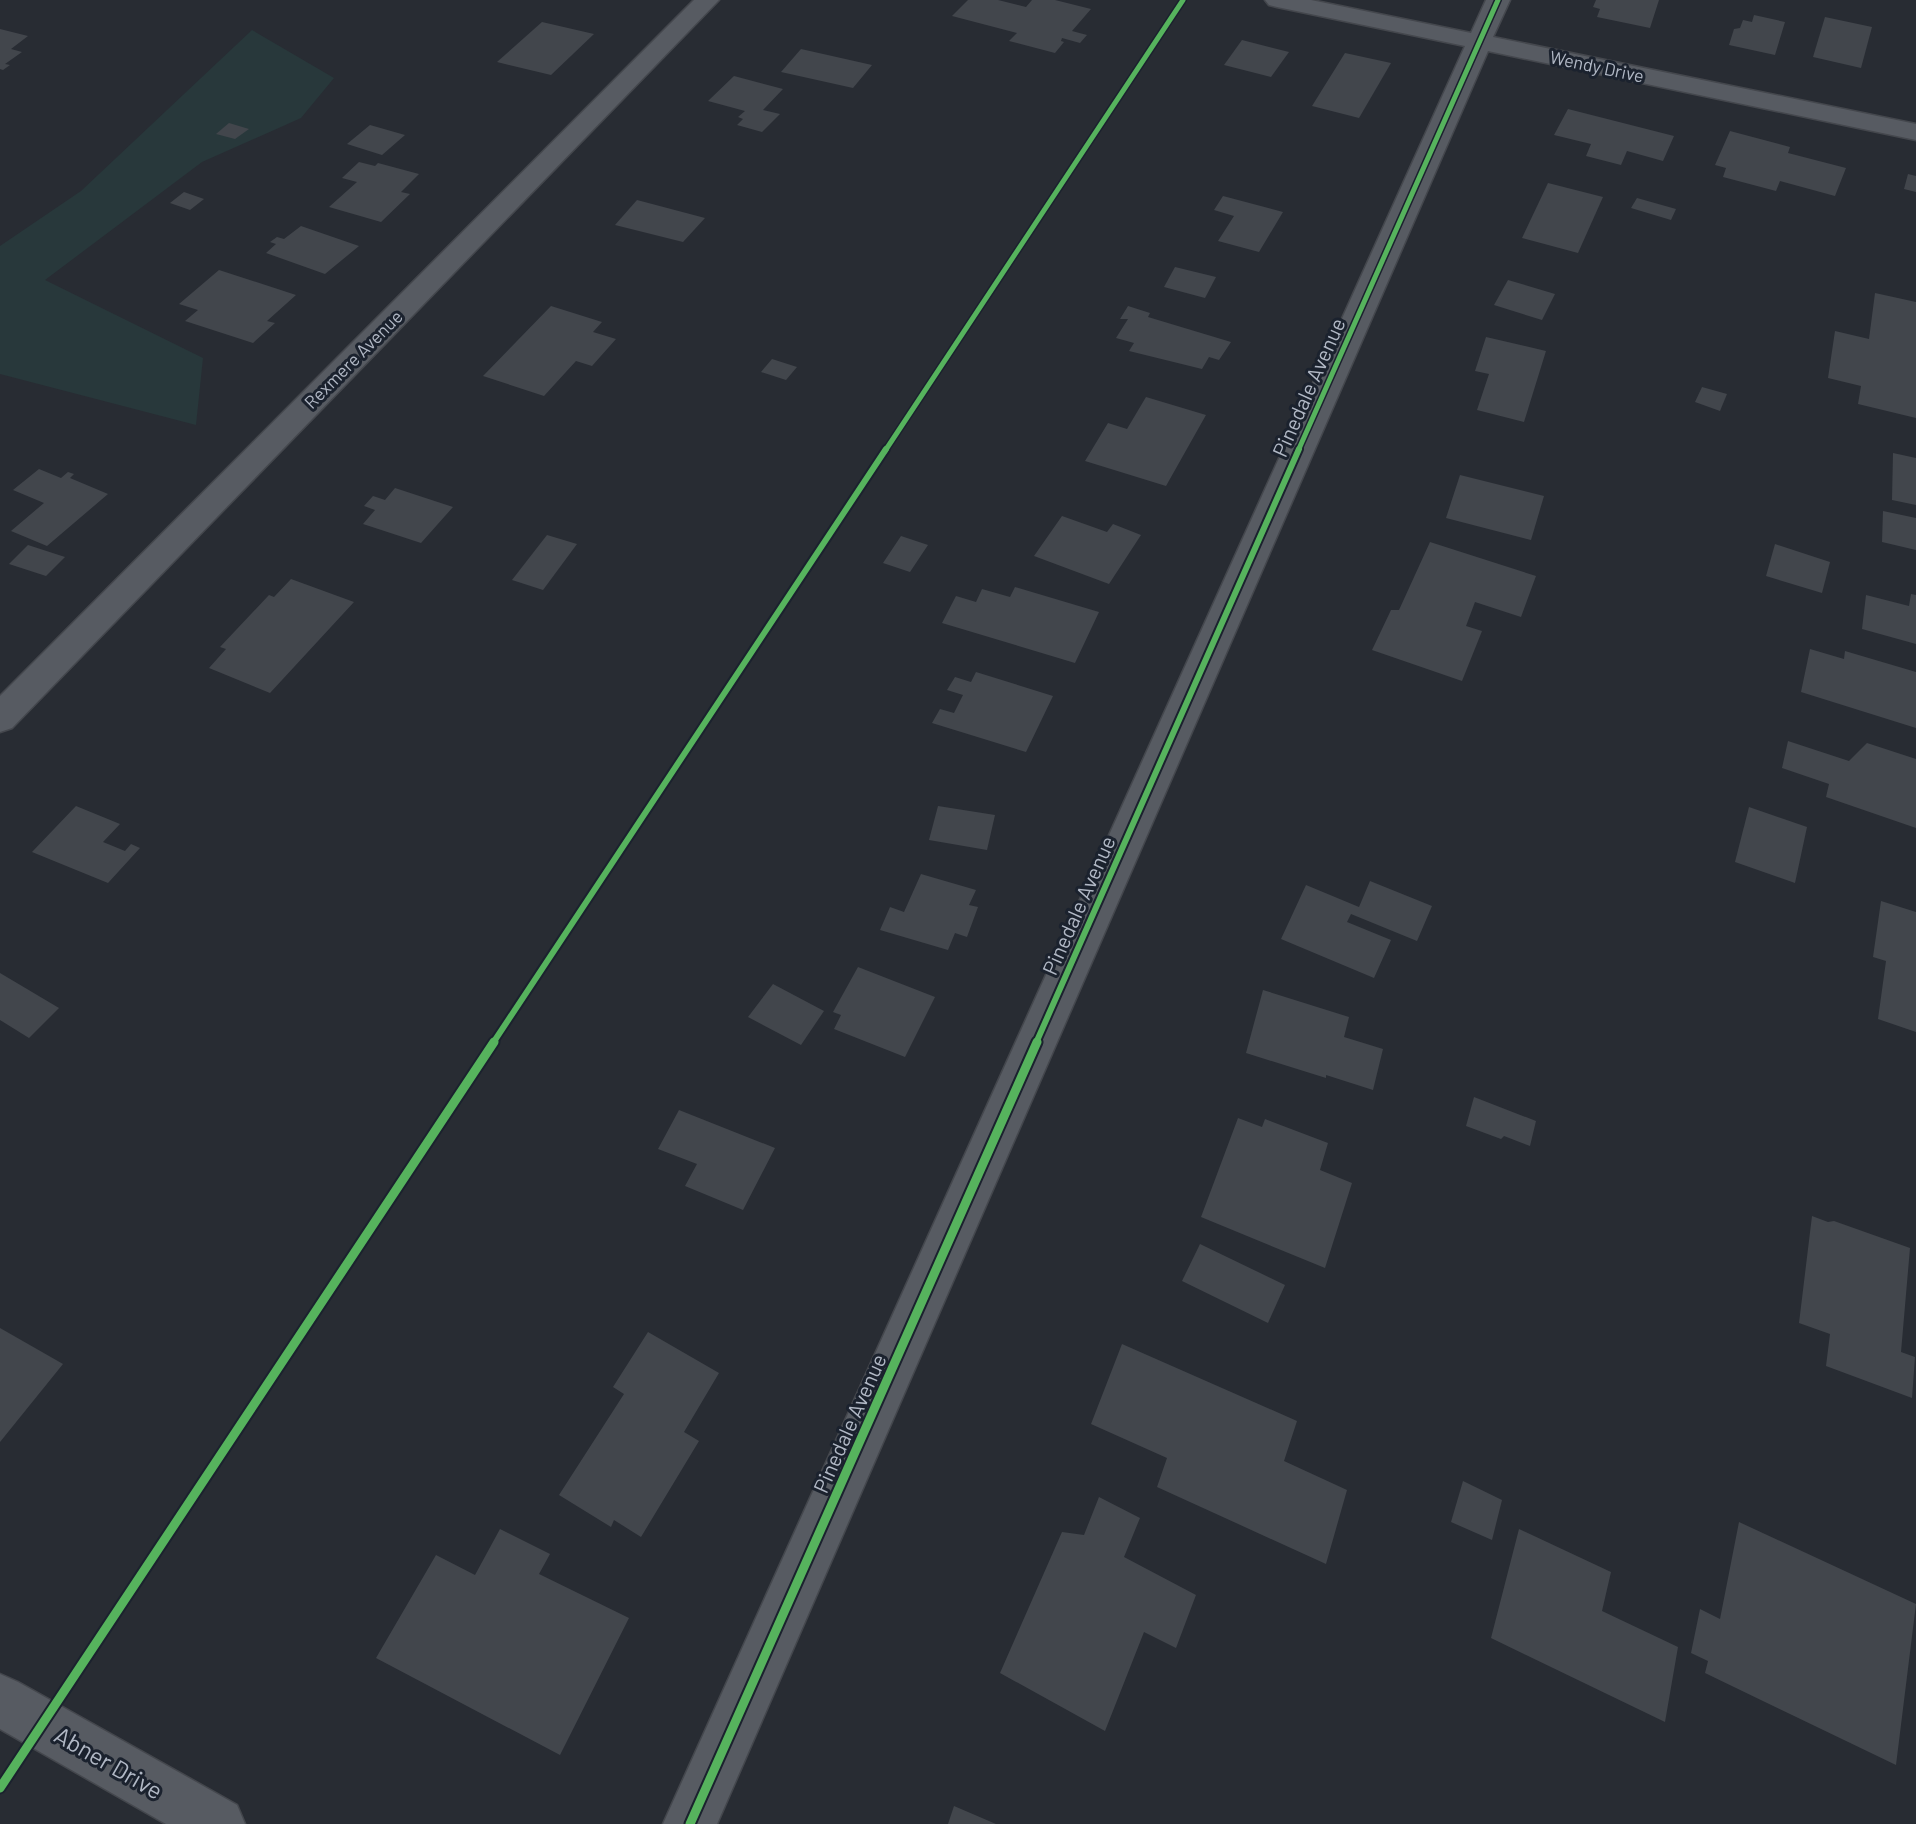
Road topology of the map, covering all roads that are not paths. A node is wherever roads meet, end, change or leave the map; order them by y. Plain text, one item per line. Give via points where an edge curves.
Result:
1 (707, 0) edge
2 (1278, 0) edge
3 (1498, 0) edge
4 (1480, 42) junction
5 (1916, 132) edge
6 (0, 718) edge
7 (0, 1700) edge
8 (218, 1824) edge
9 (690, 1824) edge

1 - 6 street, Rexmere Avenue
2 - 4 street, Wendy Drive
3 - 4 street, Pinedale Avenue
4 - 5 street, Wendy Drive
4 - 9 street, Pinedale Avenue
7 - 8 street, Abner Drive

